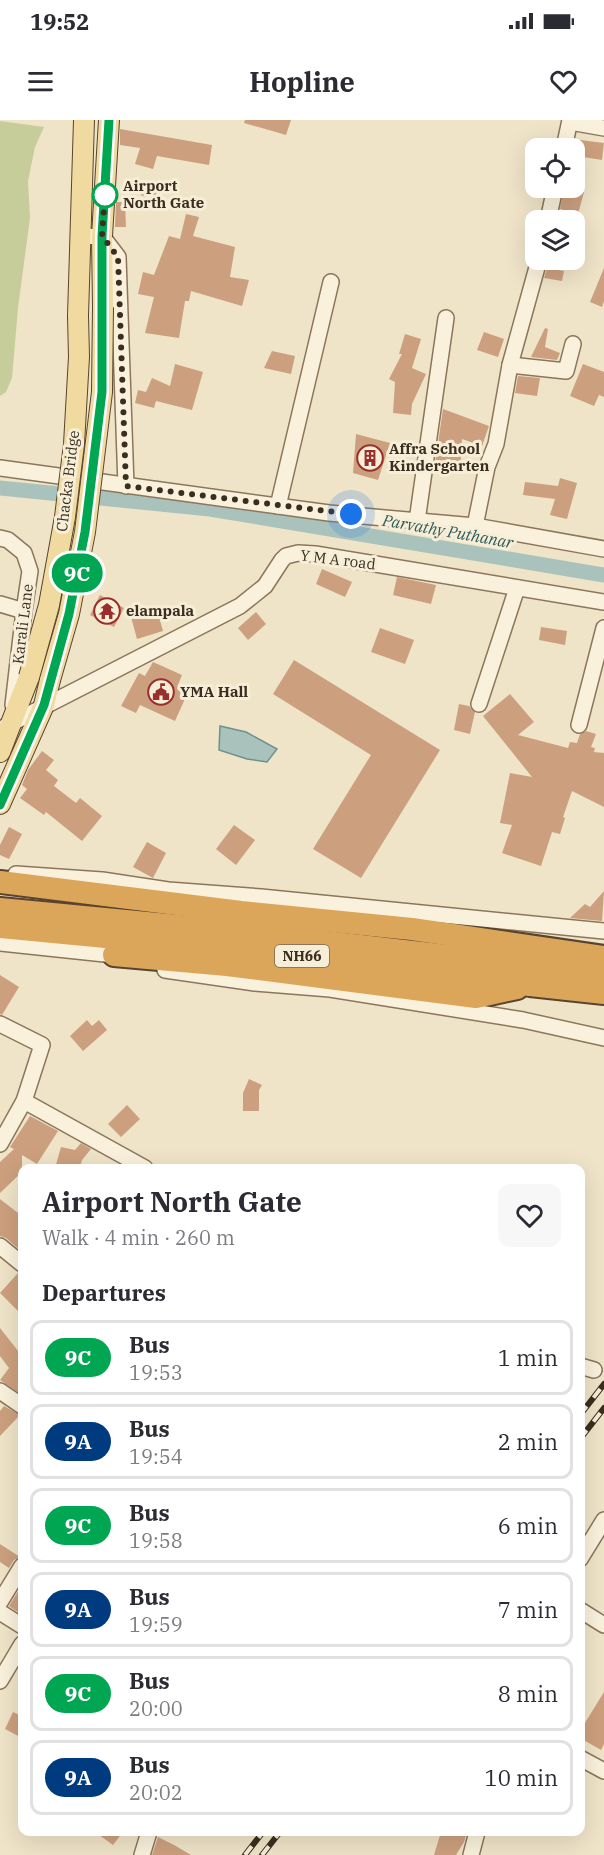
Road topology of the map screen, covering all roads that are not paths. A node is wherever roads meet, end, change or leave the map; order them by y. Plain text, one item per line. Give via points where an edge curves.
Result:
1 (84, 120) edge
2 (109, 120) edge
3 (570, 121) edge
4 (604, 128) edge
5 (566, 138) edge
6 (102, 236) junction
7 (80, 237) junction
8 (536, 270) edge
9 (331, 282) dead end
10 (446, 318) dead end
11 (573, 344) dead end
12 (510, 365) junction
13 (0, 468) edge
14 (126, 486) junction
15 (278, 506) junction
16 (417, 521) junction
17 (475, 526) junction
18 (0, 538) edge
19 (604, 549) edge
20 (517, 588) junction
21 (604, 602) edge
22 (0, 604) edge
23 (24, 611) junction
24 (604, 628) edge
25 (479, 704) dead end
26 (44, 705) junction
27 (579, 725) dead end
28 (6, 726) edge
29 (0, 752) edge
30 (0, 804) edge
31 (0, 876) edge
32 (0, 882) edge
33 (0, 909) edge
34 (0, 927) edge
35 (604, 930) edge
36 (0, 943) edge
37 (114, 955) junction
38 (604, 957) edge
39 (604, 974) edge
40 (530, 985) junction
41 (604, 993) edge
42 (0, 1024) edge
43 (604, 1038) edge
44 (24, 1101) junction
45 (0, 1144) edge
46 (138, 1164) edge
47 (0, 1246) edge
48 (18, 1261) edge
49 (0, 1391) edge
50 (18, 1403) edge
51 (604, 1520) edge
52 (585, 1551) edge
53 (18, 1573) edge
54 (0, 1602) edge
55 (0, 1612) edge
56 (585, 1614) edge
57 (18, 1623) edge
58 (604, 1625) edge
59 (18, 1651) edge
60 (0, 1681) edge
61 (585, 1761) edge
62 (604, 1771) edge
63 (148, 1836) edge
64 (476, 1836) edge
65 (142, 1855) edge
66 (471, 1855) edge

1 - 7 main road, Chacka Bridge
2 - 6 main road, Chacka Bridge
3 - 4 street
3 - 5 street
6 - 7 street
6 - 14 street via 118,257
6 - 26 main road, Chacka Bridge, bridge via 102,392 85,532 69,614
7 - 28 main road, Chacka Bridge, bridge via 79,357 65,517 49,605 29,677
8 - 12 street
9 - 15 street
10 - 16 street
11 - 12 street via 566,371
12 - 17 street via 496,444 487,467
13 - 14 street
14 - 15 street
15 - 16 street
16 - 17 street
17 - 19 street
18 - 23 street, Karali Lane via 24,553 30,571
20 - 21 street, Y M A road
20 - 25 street
20 - 26 street, Y M A road via 297,553 282,560 265,586 240,606
22 - 23 street
23 - 28 street, Karali Lane
24 - 27 street
26 - 28 street, Y M A road
26 - 30 main road, Chacka Bridge
28 - 29 main road, Chacka Bridge
31 - 35 street via 48,875 168,890
32 - 38 highway via 412,929
33 - 39 highway, NH66
34 - 40 highway, NH66 via 396,965
36 - 37 street
37 - 40 highway via 227,965 476,997
37 - 43 street via 141,966 255,983 330,989 523,1020
40 - 41 highway, NH66
42 - 44 street via 42,1045
44 - 45 street
44 - 46 street
47 - 48 street
49 - 50 street
51 - 52 street
53 - 54 street
55 - 57 street
56 - 58 street
59 - 60 street
61 - 62 street
63 - 65 street
64 - 66 street

